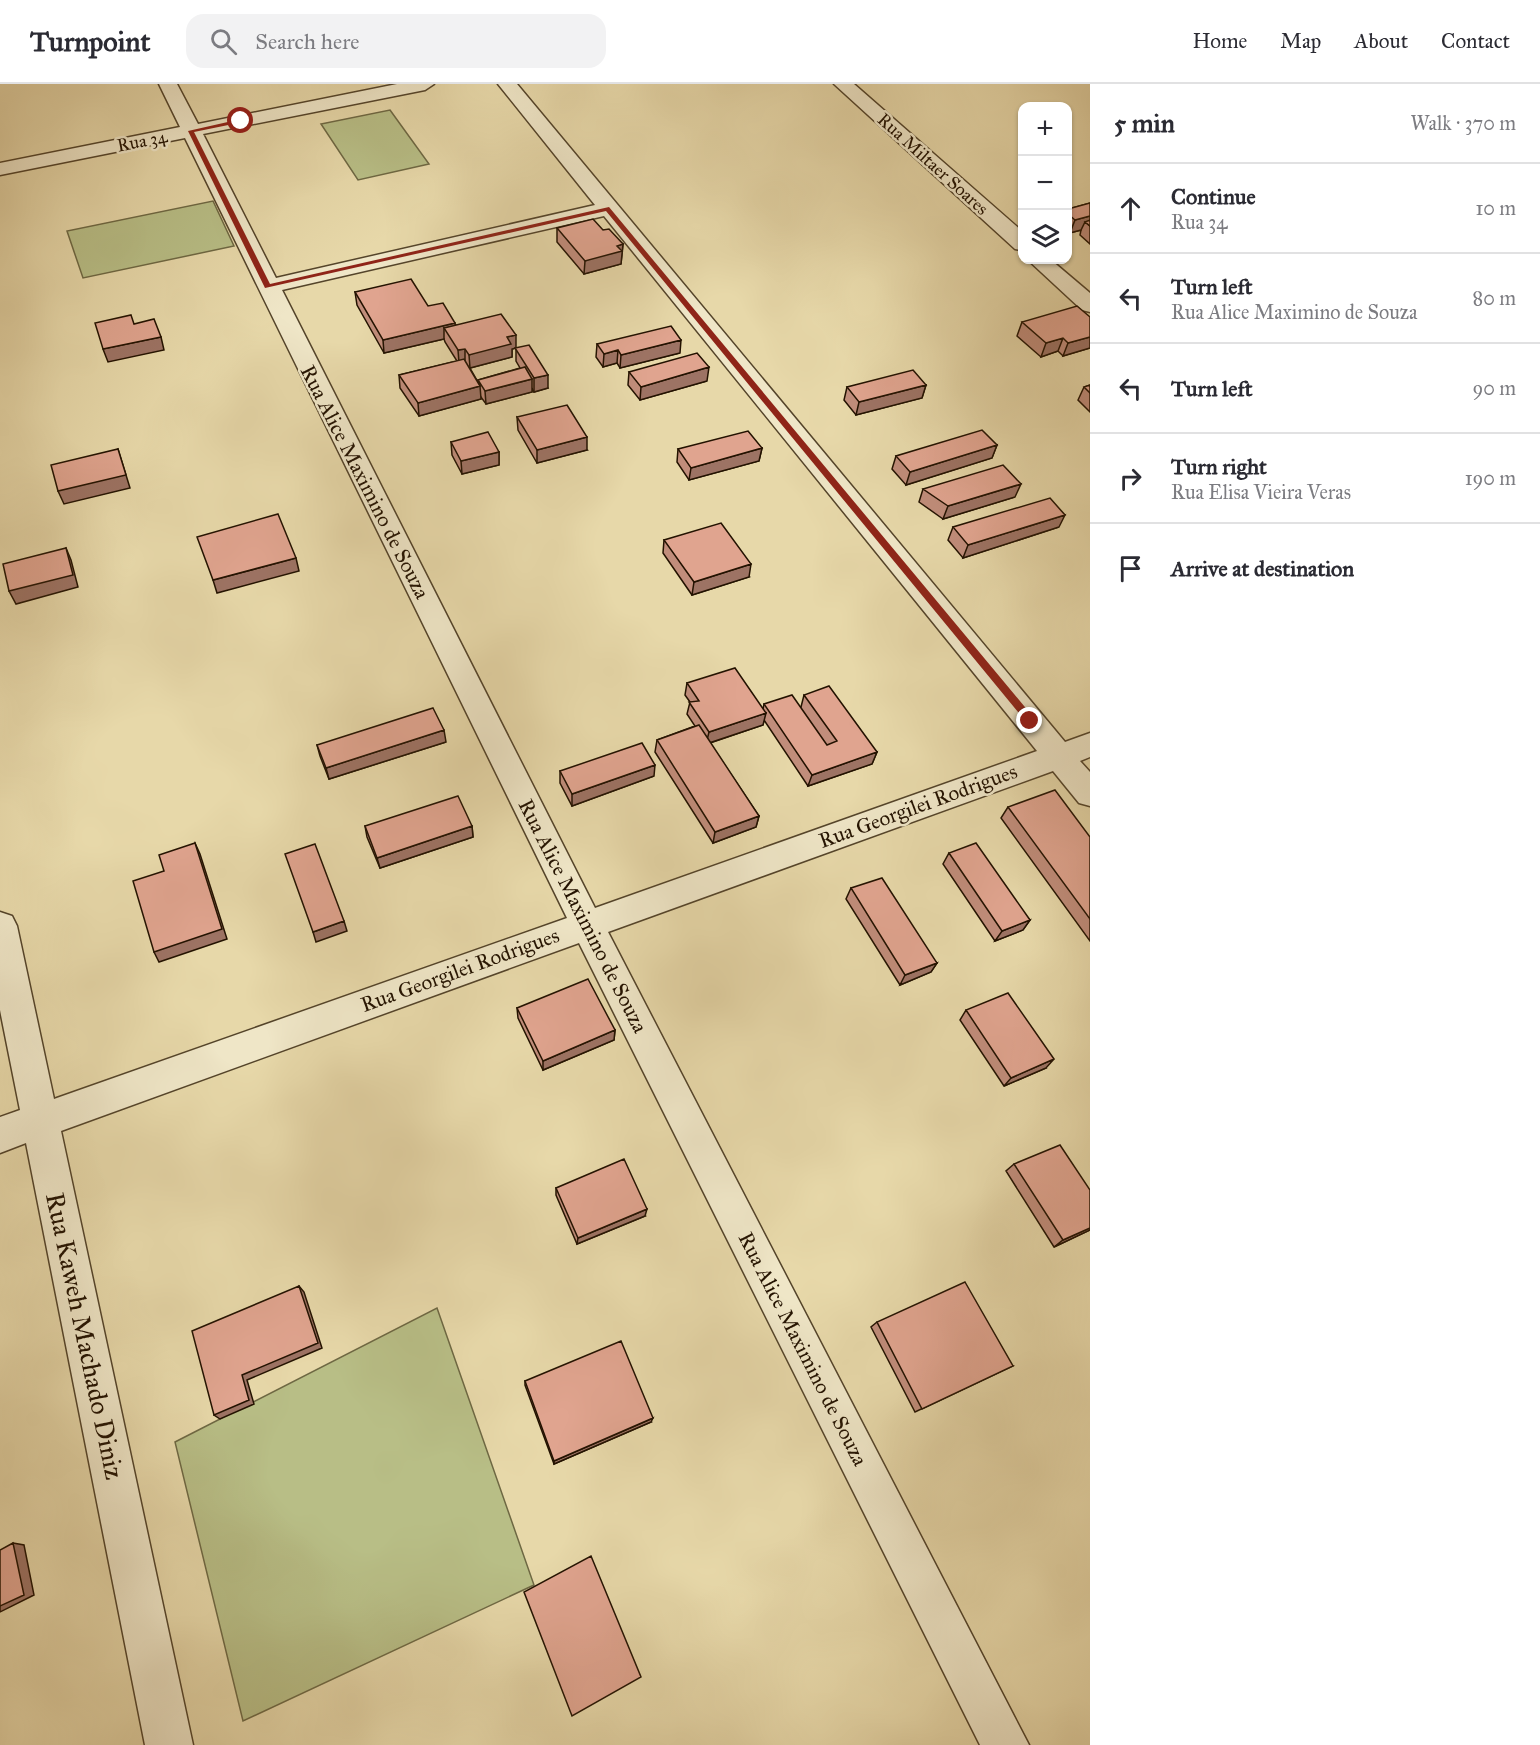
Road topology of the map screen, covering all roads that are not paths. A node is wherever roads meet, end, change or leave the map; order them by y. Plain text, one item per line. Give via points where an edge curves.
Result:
1 (168, 84) edge
2 (424, 84) edge
3 (507, 84) edge
4 (843, 84) edge
5 (190, 131) junction
6 (0, 169) edge
7 (607, 209) junction
8 (1018, 240) edge
9 (1045, 264) edge
10 (268, 286) junction
11 (1090, 304) edge
12 (1090, 745) edge
13 (1059, 756) junction
14 (1090, 794) edge
15 (587, 925) junction
16 (0, 927) edge
17 (40, 1121) junction
18 (0, 1135) edge
19 (169, 1745) edge
20 (1005, 1745) edge

1 - 5 street, Rua Alice Maximino de Souza
2 - 5 street, Rua 34
3 - 7 street
4 - 8 street, Rua Miltaer Soares
5 - 6 street, Rua 34
5 - 10 street, Rua Alice Maximino de Souza
7 - 10 street
7 - 13 street
9 - 11 street
10 - 15 street, Rua Alice Maximino de Souza
12 - 13 street, Rua Georgilei Rodrigues
13 - 14 street
13 - 15 street, Rua Georgilei Rodrigues
15 - 17 street, Rua Georgilei Rodrigues
15 - 20 street, Rua Alice Maximino de Souza
16 - 17 street, Rua Kaweh Machado Diniz
17 - 18 street, Rua Georgilei Rodrigues
17 - 19 street, Rua Kaweh Machado Diniz

